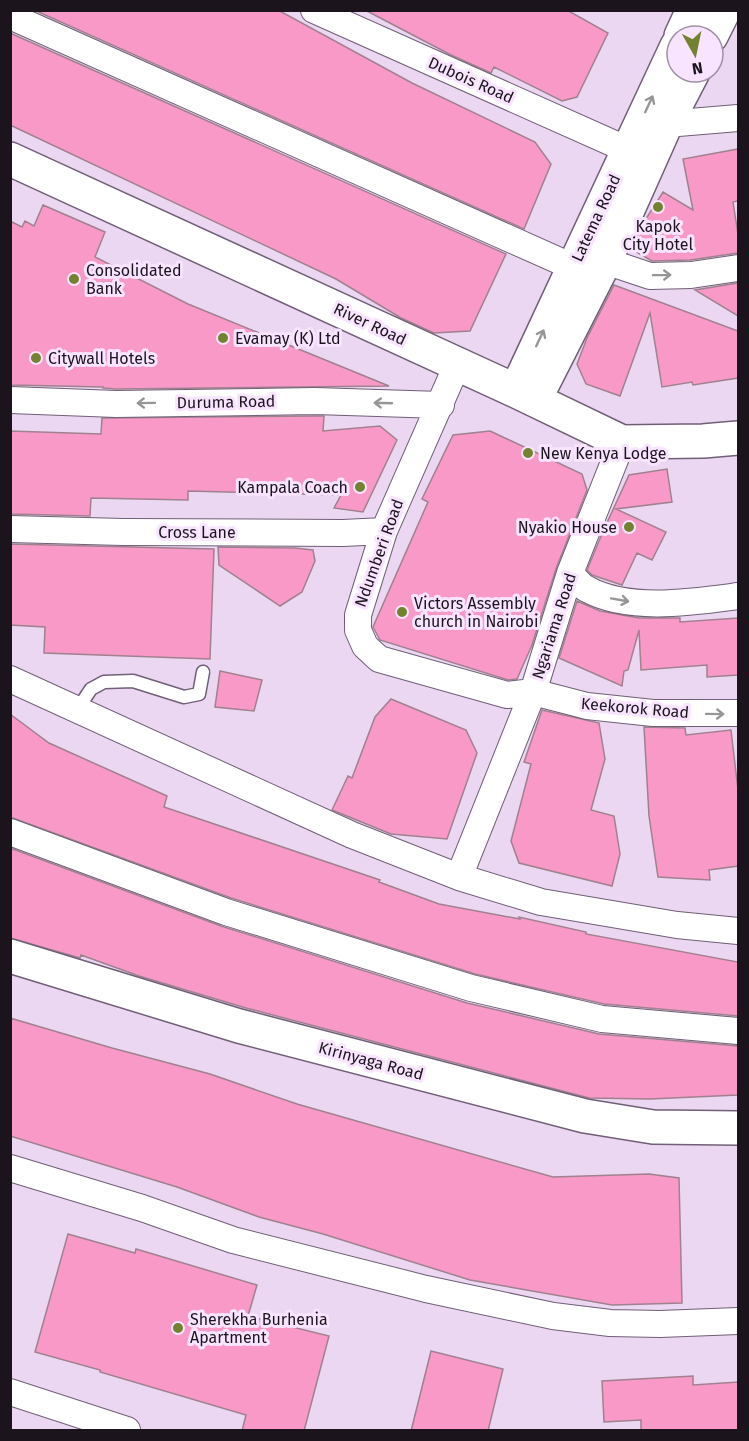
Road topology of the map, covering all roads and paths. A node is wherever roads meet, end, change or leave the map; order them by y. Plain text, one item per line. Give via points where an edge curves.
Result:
1 (314, 10) edge
2 (10, 16) edge
3 (665, 76) edge
4 (687, 84) edge
5 (738, 118) edge
6 (666, 124) junction
7 (10, 159) edge
8 (630, 165) junction
9 (605, 261) junction
10 (573, 267) junction
11 (738, 268) edge
12 (457, 365) junction
13 (525, 396) junction
14 (10, 400) edge
15 (441, 405) junction
16 (738, 438) edge
17 (622, 442) junction
18 (10, 529) edge
19 (384, 531) junction
20 (570, 573) junction
21 (738, 596) edge
22 (204, 672) dead end
23 (10, 679) edge
24 (532, 692) junction
25 (77, 710) junction
26 (738, 714) edge
27 (10, 832) edge
28 (459, 877) junction
29 (738, 931) edge
30 (10, 956) edge
31 (738, 1031) edge
32 (738, 1128) edge
33 (10, 1168) edge
34 (738, 1322) edge
35 (10, 1392) edge
36 (50, 1405) junction
37 (98, 1431) edge
38 (127, 1431) edge

1 - 8 street, Dubois Road
2 - 10 street
8 -> 3 street, Latema Road
4 - 6 street, Latema Road
5 - 6 street
6 - 8 street, Latema Road
7 - 12 street, River Road
8 - 9 street, Latema Road
8 - 10 street, Latema Road
9 -> 11 street via 650,276
9 - 13 street, Latema Road
13 -> 10 street, Latema Road
12 - 13 street, River Road
12 - 15 street, Ndumberi Road
13 - 17 street, River Road
15 -> 14 street, Duruma Road
15 - 19 street, Ndumberi Road
16 - 17 street, River Road
17 - 20 street, Ngariama Road
18 - 19 street, Cross Lane
19 - 24 street, Ndumberi Road via 358,615 358,630 365,646 379,659 417,671 507,695
20 -> 21 street via 585,588 618,601 654,603
20 - 24 street, Ngariama Road
22 - 25 lane via 199,694 184,697 133,681 104,682 91,689
23 - 25 street
24 -> 26 street, Keekorok Road via 587,706
24 - 28 street, Ngariama Road
25 - 28 street via 352,835
27 - 31 street via 226,912 471,988 602,1019
28 - 29 street via 541,902
30 - 32 street, Kirinyaga Road via 239,1026 585,1116 653,1127
33 - 34 street via 233,1240 426,1289 553,1316 620,1323
35 - 36 street
36 - 37 street
36 - 38 street

